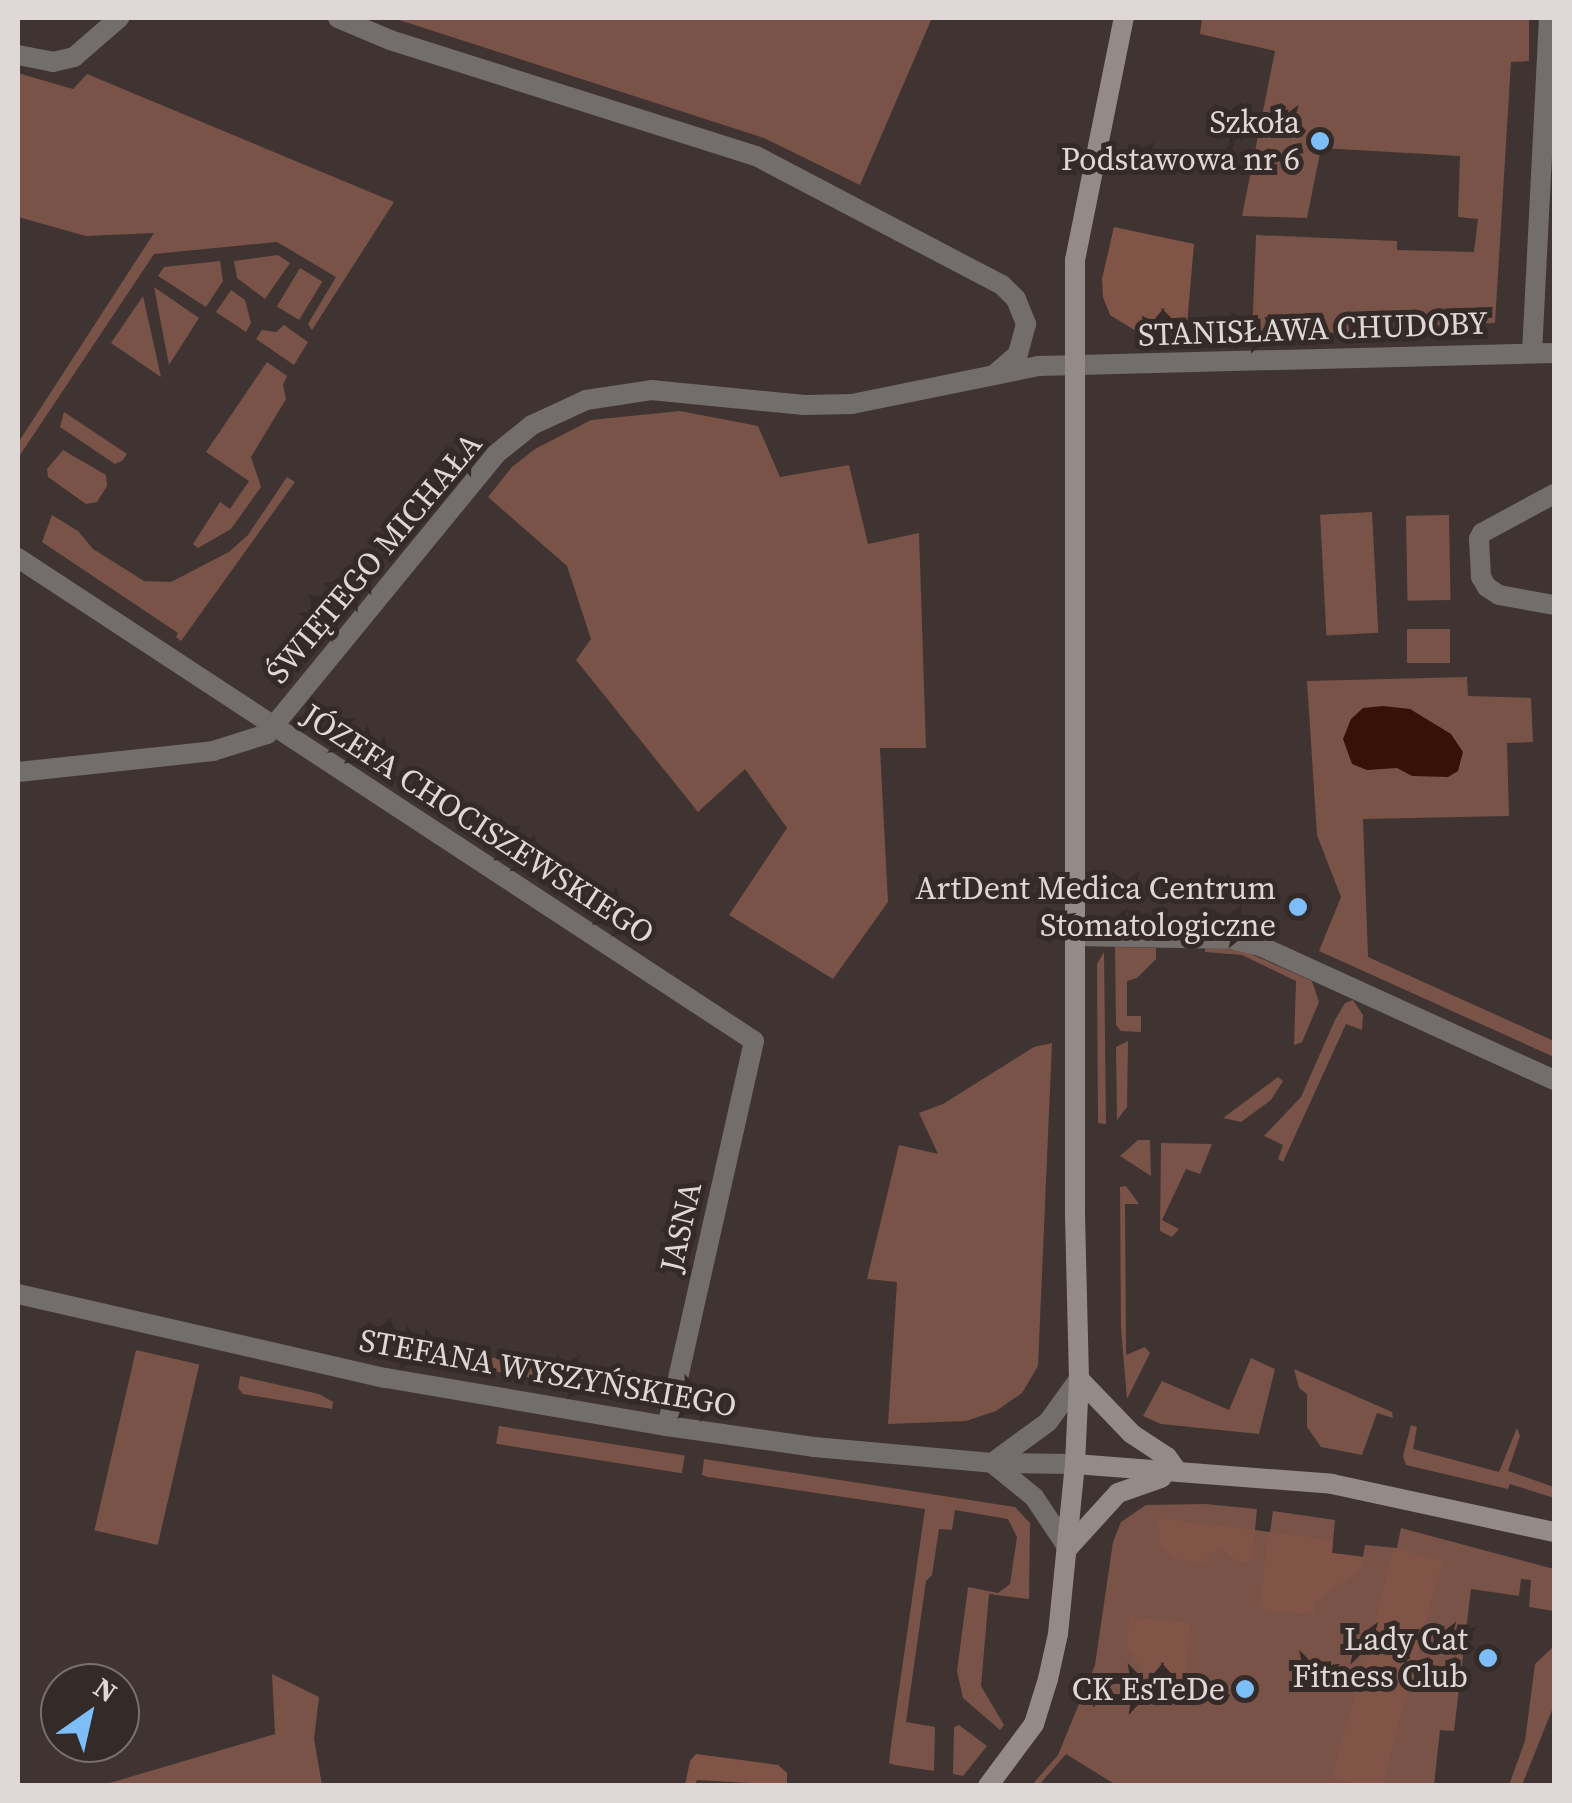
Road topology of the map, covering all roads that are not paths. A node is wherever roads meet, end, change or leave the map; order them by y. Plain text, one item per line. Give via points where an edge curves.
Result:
1 (119, 18) edge
2 (338, 18) edge
3 (1124, 18) edge
4 (1549, 18) edge
5 (18, 55) edge
6 (1532, 353) junction
7 (1554, 353) edge
8 (1074, 366) junction
9 (993, 374) junction
10 (1554, 494) edge
11 (18, 558) edge
12 (1554, 605) edge
13 (274, 726) junction
14 (18, 772) edge
15 (1074, 936) junction
16 (754, 1042) joint
17 (1554, 1080) edge
18 (18, 1294) edge
19 (1079, 1379) junction
20 (667, 1426) junction
21 (992, 1463) junction
22 (1075, 1464) junction
23 (1177, 1471) junction
24 (1554, 1532) edge
25 (1068, 1548) junction
26 (988, 1786) edge

1 - 5 street via 74,57 53,62
2 - 9 street via 756,156 1002,286 1023,312 1025,340 1009,365
3 - 8 street via 1075,260
4 - 6 street
6 - 7 street, STANISŁAWA CHUDOBY
6 - 8 street, STANISŁAWA CHUDOBY
8 - 9 street, ŚWIĘTEGO MICHAŁA
8 - 15 street
9 - 13 street, ŚWIĘTEGO MICHAŁA via 852,404 804,406 650,390 586,400 532,425 496,454
10 - 12 street via 1479,539 1487,587
11 - 13 street, JÓZEFA CHOCISZEWSKIEGO
13 - 14 street, ŚWIĘTEGO MICHAŁA via 257,740 213,752
13 - 16 street, JÓZEFA CHOCISZEWSKIEGO
15 - 17 street via 1232,939 1260,946
15 - 19 street
16 - 20 street, JASNA
18 - 20 street, STEFANA WYSZYŃSKIEGO via 386,1378
19 - 21 street via 1048,1422
19 - 22 street
19 - 23 street
20 - 21 street, STEFANA WYSZYŃSKIEGO
21 - 22 street, STEFANA WYSZYŃSKIEGO
21 - 25 street via 1034,1497
22 - 23 street
22 - 25 street
23 - 24 street via 1332,1484
23 - 25 street via 1118,1493
25 - 26 street via 1058,1634 1034,1724

